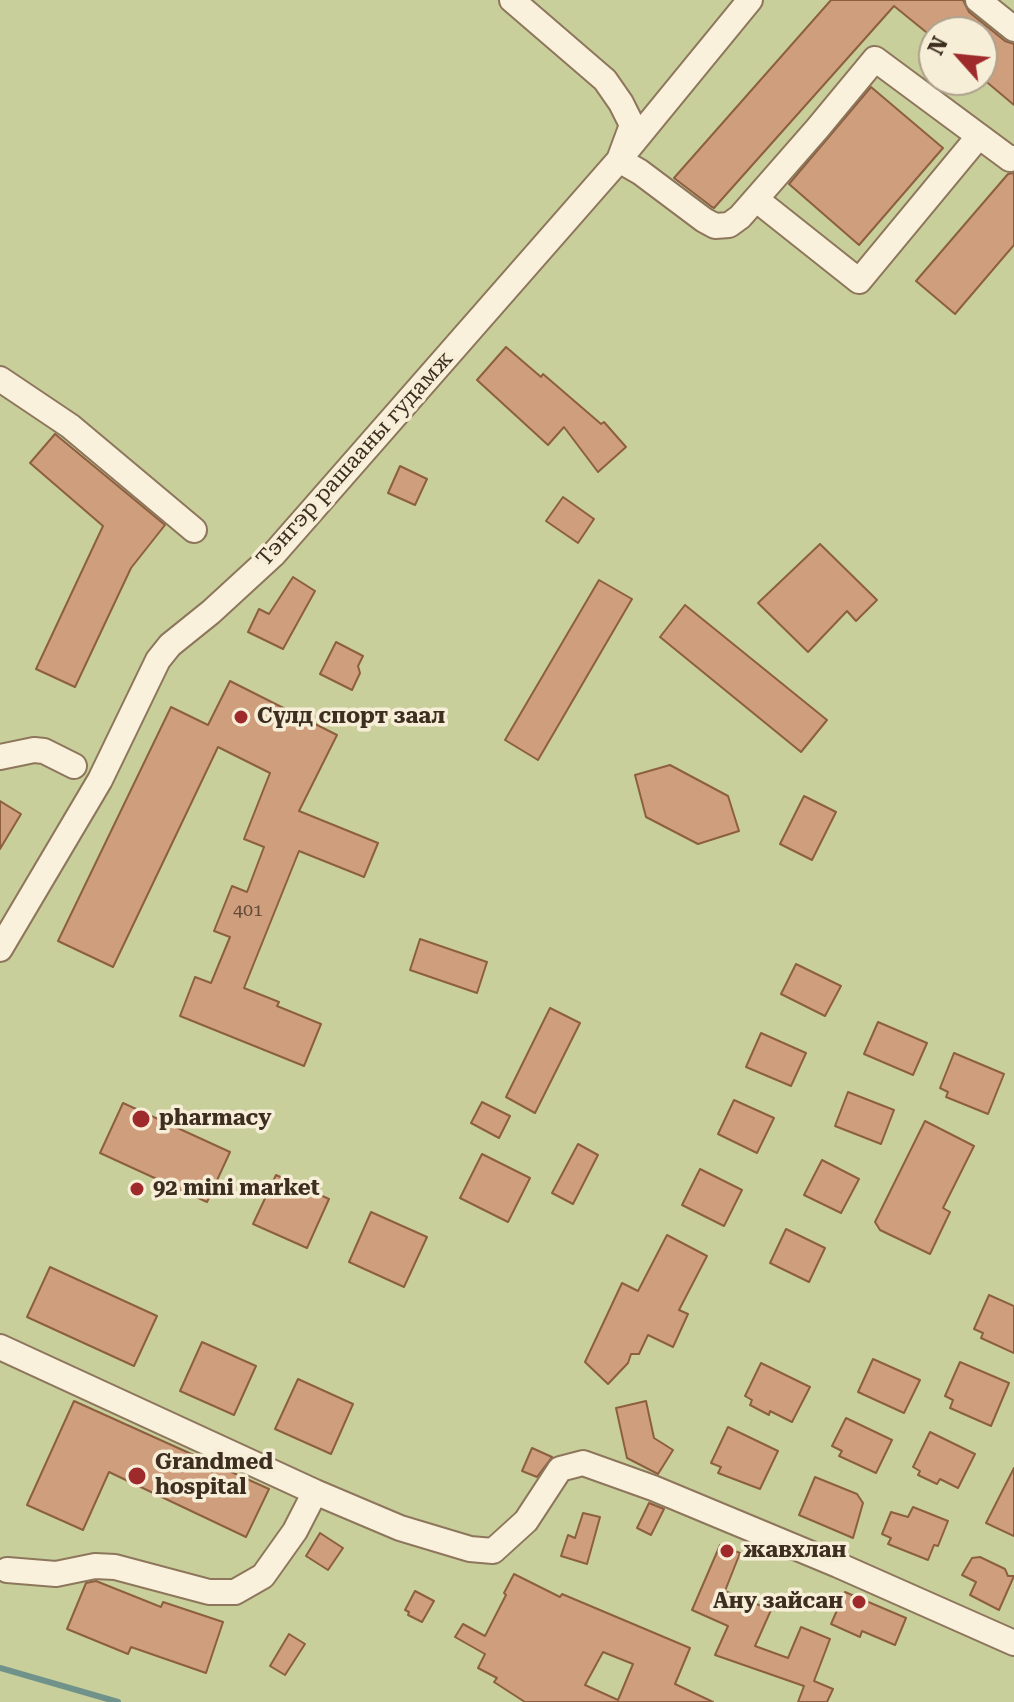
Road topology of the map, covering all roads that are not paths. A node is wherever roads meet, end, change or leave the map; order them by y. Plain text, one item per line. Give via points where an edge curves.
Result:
1 (512, 0) edge
2 (750, 0) edge
3 (978, 0) edge
4 (1014, 29) edge
5 (979, 136) junction
6 (1014, 158) edge
7 (619, 160) junction
8 (757, 200) junction
9 (0, 379) edge
10 (194, 530) dead end
11 (0, 757) edge
12 (74, 766) dead end
13 (0, 949) edge
14 (0, 1347) edge
15 (315, 1492) junction
16 (7, 1570) dead end
17 (1014, 1643) edge

1 - 7 street, Тэнгэр рашааны гудамж via 605,80 621,103 632,125
2 - 7 street
3 - 4 street
5 - 6 street
5 - 8 street via 875,59
5 - 8 street via 859,281
7 - 8 street via 715,226 729,225
7 - 13 street, Тэнгэр рашааны гудамж via 273,555 158,660 100,780
9 - 10 street via 70,426
11 - 12 street via 44,751
14 - 15 street
15 - 16 street via 263,1576 235,1592 209,1592 115,1567 56,1574
15 - 17 street via 400,1528 493,1551 526,1521 560,1469 583,1463 623,1475

